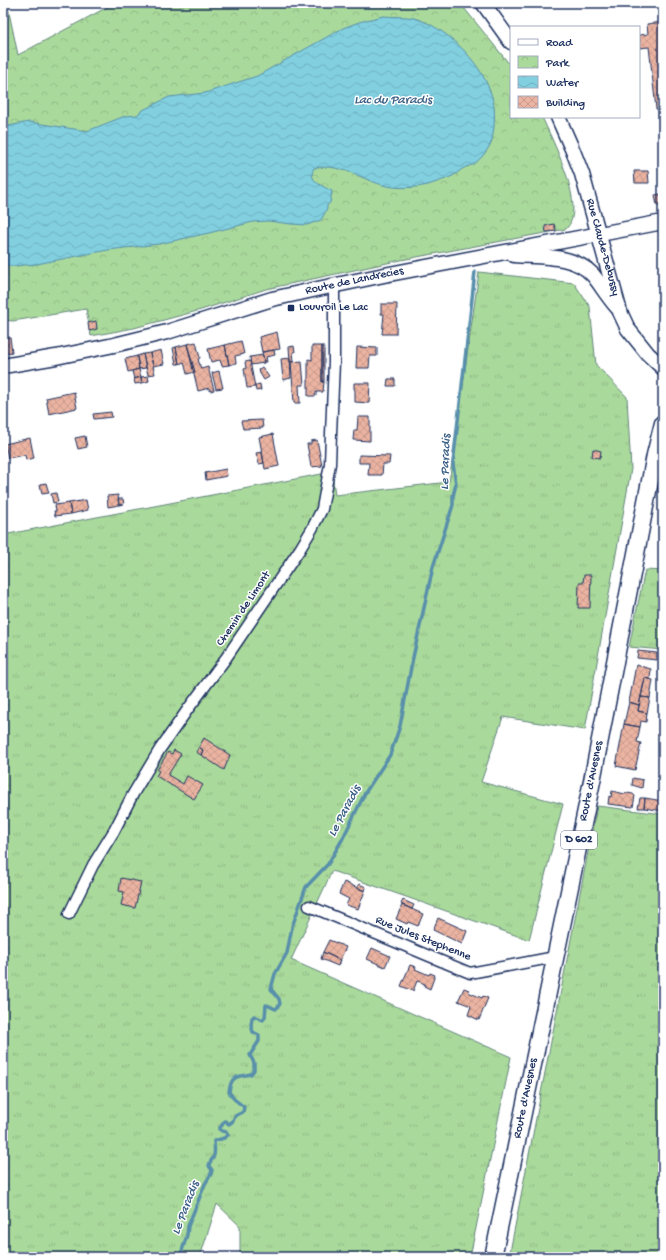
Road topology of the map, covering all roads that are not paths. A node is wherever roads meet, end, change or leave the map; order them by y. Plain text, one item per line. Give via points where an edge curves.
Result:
1 (482, 3) edge
2 (510, 41) edge
3 (558, 118) edge
4 (663, 222) edge
5 (600, 235) junction
6 (494, 254) junction
7 (334, 285) junction
8 (620, 312) junction
9 (3, 366) edge
10 (663, 368) edge
11 (663, 423) edge
12 (309, 906) dead end
13 (69, 914) dead end
14 (555, 957) junction
15 (493, 1257) edge

1 - 2 main road
3 - 5 main road, Rue Claude-Debussy via 582,174
4 - 5 main road, Route de Landrecies
5 - 6 main road, Route de Landrecies
5 - 8 main road, Rue Claude-Debussy
6 - 7 main road, Route de Landrecies
6 - 8 main road via 558,258 582,266
7 - 9 main road, Route de Landrecies via 272,299 167,332
7 - 13 street, Chemin de Limont via 330,464 322,509 300,549 160,749
8 - 10 main road, Rue Claude-Debussy via 628,329
11 - 14 main road, Route d'Avesnes / D 602
12 - 14 street, Rue Jules Stephenne via 470,973
14 - 15 main road, Route d'Avesnes / D 602

